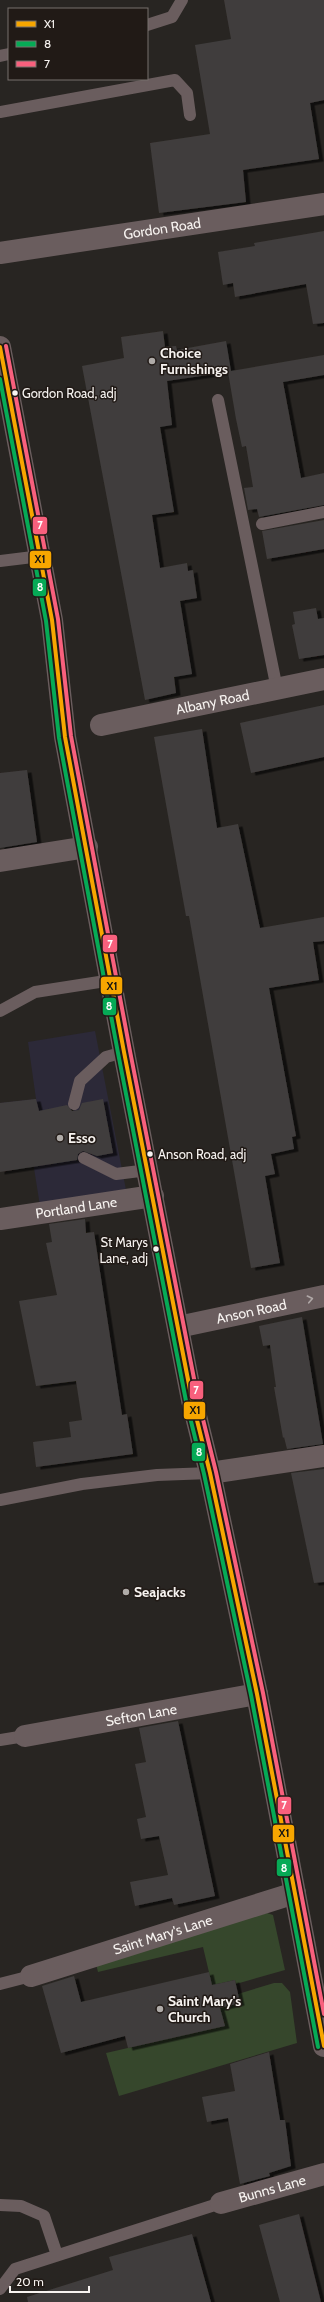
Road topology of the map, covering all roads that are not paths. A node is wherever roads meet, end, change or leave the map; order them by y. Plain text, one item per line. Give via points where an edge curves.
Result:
1 (182, 0) edge
2 (148, 25) edge
3 (0, 112) edge
4 (190, 115) dead end
5 (324, 204) edge
6 (0, 253) edge
7 (0, 348) edge
8 (218, 400) dead end
9 (324, 512) edge
10 (262, 524) dead end
11 (41, 556) junction
12 (0, 561) edge
13 (324, 679) edge
14 (276, 689) junction
15 (101, 725) dead end
16 (87, 847) junction
17 (0, 861) edge
18 (112, 980) junction
19 (0, 1011) edge
20 (124, 1052) junction
21 (74, 1104) dead end
22 (84, 1158) dead end
23 (148, 1170) junction
24 (153, 1196) junction
25 (0, 1219) edge
26 (324, 1296) edge
27 (178, 1327) junction
28 (324, 1456) edge
29 (210, 1473) junction
30 (0, 1500) edge
31 (257, 1694) junction
32 (25, 1736) joint
33 (0, 1740) edge
34 (295, 1893) junction
35 (31, 1976) joint
36 (0, 1984) edge
37 (324, 2046) edge
38 (324, 2174) edge
39 (221, 2203) joint
40 (0, 2205) edge
41 (57, 2255) junction
42 (0, 2289) edge

1 - 2 lane via 172,17
3 - 4 lane via 175,80 187,93
5 - 6 street, Gordon Road
7 - 11 street
8 - 14 lane
9 - 10 lane
11 - 12 lane
11 - 16 street via 52,620 66,737
13 - 14 street, Albany Road
14 - 15 street, Albany Road
16 - 17 street
16 - 18 street
18 - 19 lane via 35,992
18 - 20 street
20 - 21 lane via 106,1057 80,1081
20 - 23 street
22 - 23 lane via 116,1174
23 - 24 street
24 - 25 street, Portland Lane
24 - 27 street
27 -> 26 street, Anson Road
27 - 29 street
28 - 29 street
29 - 30 lane via 157,1475 82,1484
29 - 31 street
31 - 32 street, Sefton Lane
31 - 34 street
32 - 33 lane
34 - 35 street, Saint Mary's Lane
34 - 37 street
35 - 36 lane
38 - 39 street, Bunns Lane
39 - 41 lane
40 - 41 lane via 21,2206 44,2216
41 - 42 lane via 15,2269

